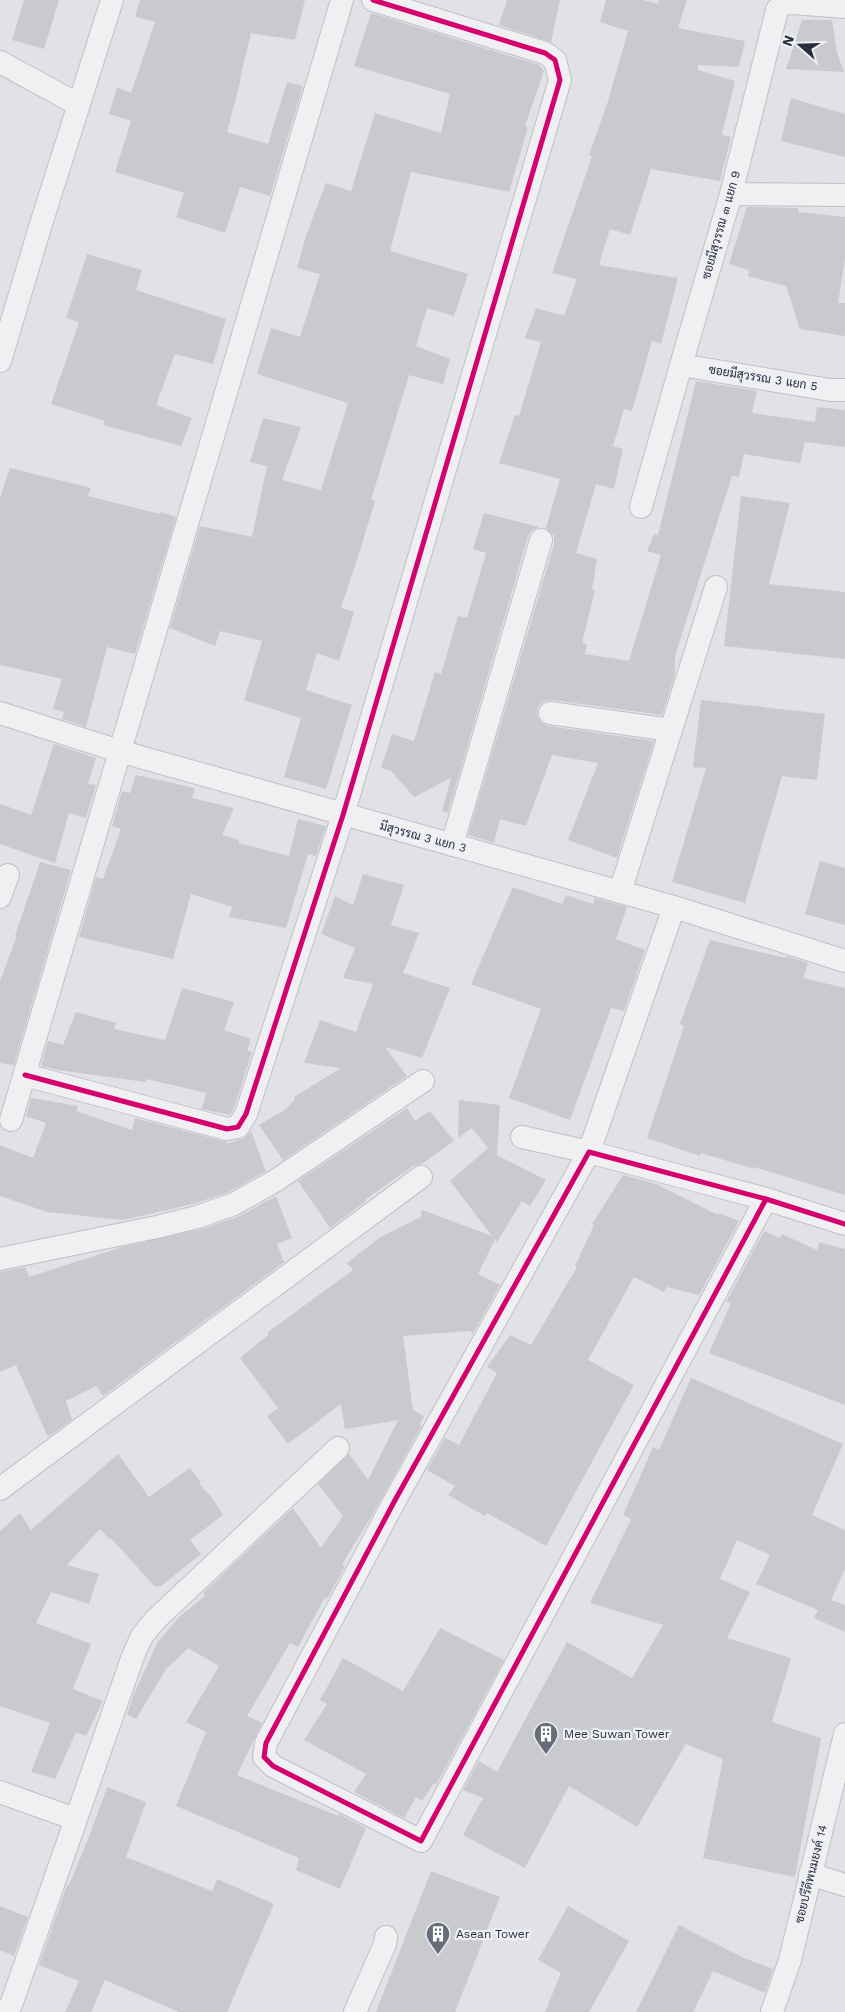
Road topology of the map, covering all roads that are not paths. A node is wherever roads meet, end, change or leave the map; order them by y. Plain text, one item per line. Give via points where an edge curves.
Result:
1 (112, 0) edge
2 (342, 0) edge
3 (373, 0) edge
4 (845, 7) edge
5 (0, 62) edge
6 (79, 105) junction
7 (731, 194) junction
8 (845, 195) edge
9 (0, 361) edge
10 (681, 365) junction
11 (845, 390) edge
12 (641, 507) dead end
13 (541, 540) dead end
14 (716, 587) dead end
15 (550, 713) dead end
16 (0, 714) edge
17 (671, 730) junction
18 (119, 751) junction
19 (343, 815) junction
20 (452, 845) junction
21 (8, 875) dead end
22 (620, 892) junction
23 (0, 897) edge
24 (674, 907) junction
25 (845, 961) edge
26 (24, 1075) junction
27 (424, 1082) dead end
28 (11, 1120) dead end
29 (522, 1137) dead end
30 (589, 1152) junction
31 (421, 1177) dead end
32 (766, 1199) junction
33 (845, 1224) edge
34 (0, 1259) edge
35 (338, 1448) dead end
36 (0, 1489) edge
37 (845, 1734) edge
38 (0, 1792) edge
39 (76, 1820) junction
40 (810, 1874) junction
41 (845, 1885) edge
42 (386, 1936) dead end
43 (5, 2012) edge
44 (355, 2012) edge
45 (772, 2012) edge

1 - 6 street
2 - 18 street
3 - 19 street via 545,53 555,60 560,80
4 - 7 street, ซอยมีสุวรรณ ๓ แยก 9 via 792,3 783,4 777,10
5 - 6 street
6 - 9 street
7 - 8 street
7 - 10 street, ซอยมีสุวรรณ ๓ แยก 9
10 - 11 street, ซอยมีสุวรรณ 3 แยก 5
10 - 12 street, ซอยมีสุวรรณ ๓ แยก 9
13 - 20 street
14 - 17 street
15 - 17 street
16 - 18 street, มีสุวรรณ 3 แยก 3
17 - 22 street
18 - 19 street, มีสุวรรณ 3 แยก 3
18 - 26 street
19 - 20 street, มีสุวรรณ 3 แยก 3
19 - 26 street via 246,1114 238,1127 227,1130
20 - 22 street, มีสุวรรณ 3 แยก 3
21 - 23 street
22 - 24 street, มีสุวรรณ 3 แยก 3
24 - 25 street, มีสุวรรณ 3 แยก 3
24 - 30 street
26 - 28 street
27 - 34 street via 275,1181 234,1204 157,1227
29 - 30 street
30 - 32 street
30 - 32 street via 394,1502 266,1743 264,1757 272,1766 422,1841
31 - 36 street
32 - 33 street
35 - 39 street via 155,1620 142,1636
37 - 40 street, ซอยปรีดีพนมยงค์ 14
38 - 39 street
39 - 43 street via 11,2006
40 - 41 street
40 - 45 street, ซอยปรีดีพนมยงค์ 14 via 790,1960
42 - 44 street

